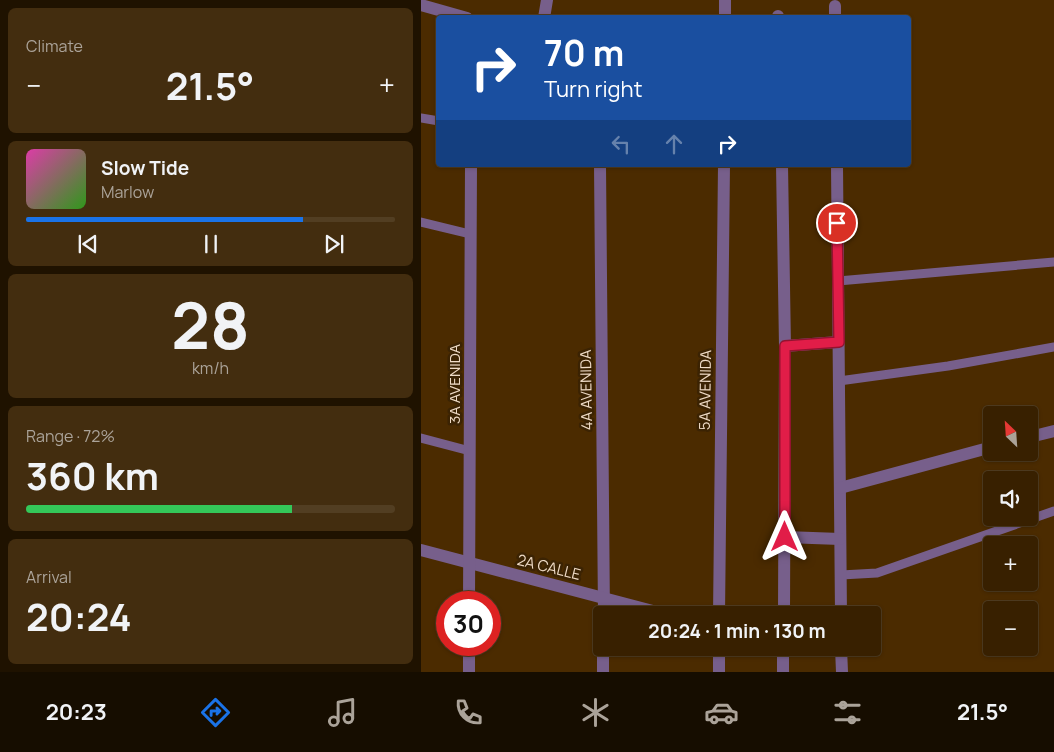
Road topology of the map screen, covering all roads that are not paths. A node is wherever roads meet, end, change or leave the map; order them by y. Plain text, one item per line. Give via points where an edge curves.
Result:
1 (547, 0) edge
2 (725, 0) edge
3 (421, 5) edge
4 (456, 15) edge
5 (544, 15) edge
6 (725, 15) edge
7 (421, 118) edge
8 (436, 121) edge
9 (471, 167) edge
10 (601, 167) edge
11 (724, 167) edge
12 (782, 167) edge
13 (837, 167) edge
14 (421, 222) edge
15 (470, 234) junction
16 (1054, 262) edge
17 (838, 281) junction
18 (839, 342) junction
19 (785, 346) junction
20 (1054, 347) edge
21 (839, 381) junction
22 (1054, 431) edge
23 (1039, 435) edge
24 (421, 438) edge
25 (983, 449) edge
26 (470, 451) junction
27 (840, 488) junction
28 (1054, 511) edge
29 (785, 537) junction
30 (840, 539) junction
31 (421, 550) edge
32 (469, 563) junction
33 (841, 575) junction
34 (469, 591) edge
35 (604, 598) junction
36 (604, 606) edge
37 (634, 606) edge
38 (719, 606) edge
39 (784, 606) edge
40 (841, 606) edge
41 (469, 656) edge
42 (603, 656) edge
43 (719, 656) edge
44 (783, 656) edge
45 (841, 656) edge
46 (469, 672) edge
47 (603, 672) edge
48 (719, 672) edge
49 (783, 672) edge
50 (842, 672) edge

1 - 5 street
2 - 6 street
3 - 4 street
7 - 8 lane
9 - 15 street, 3A AVENIDA
10 - 35 street, 4A AVENIDA
11 - 38 street, 5A AVENIDA
12 - 19 street
13 - 17 street
14 - 15 lane
15 - 26 street, 3A AVENIDA
16 - 17 lane
17 - 18 street
18 - 19 street
18 - 21 street
19 - 29 street
20 - 21 lane
21 - 27 street
22 - 23 street
24 - 26 lane
25 - 27 street
26 - 32 street, 3A AVENIDA
27 - 30 street
28 - 33 lane via 877,573
29 - 30 street
29 - 39 street
30 - 33 street
31 - 32 street, 2A CALLE
32 - 34 street, 3A AVENIDA
32 - 35 street, 2A CALLE
33 - 40 street
35 - 36 street, 4A AVENIDA
35 - 37 street, 2A CALLE
41 - 46 street
42 - 47 street
43 - 48 street
44 - 49 street
45 - 50 street

